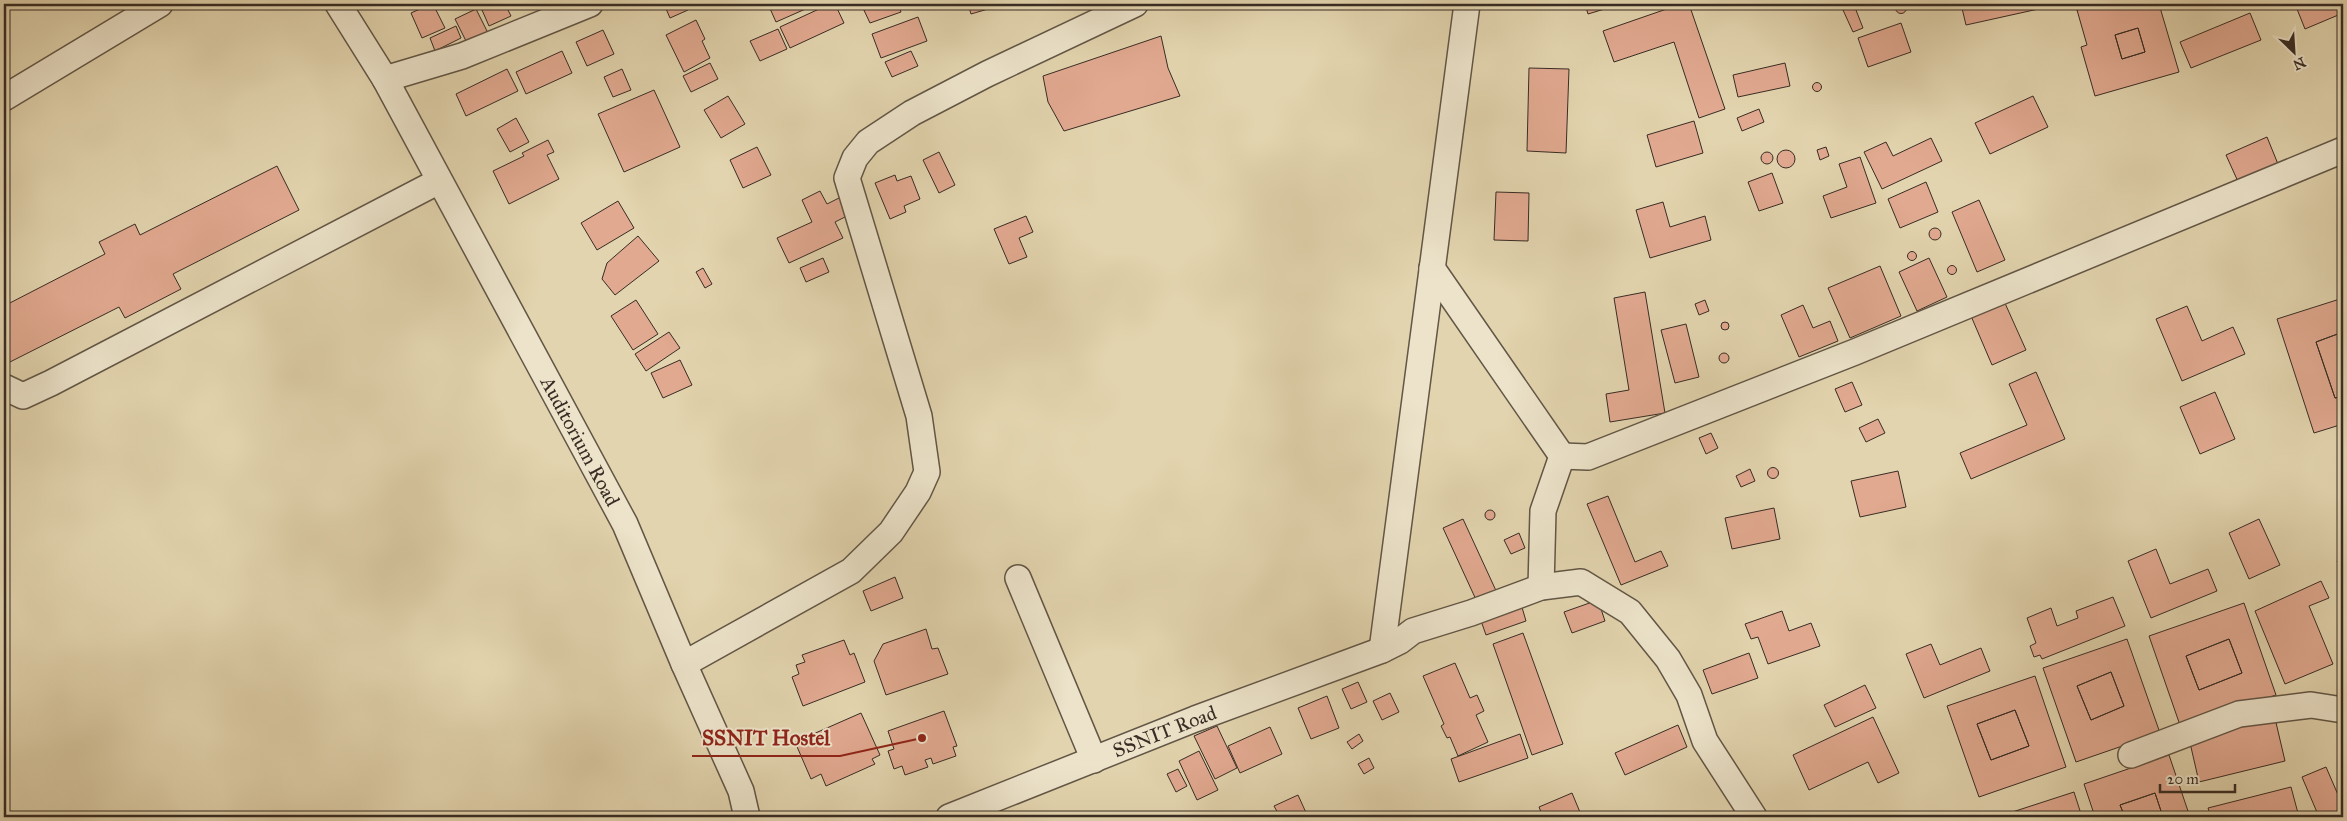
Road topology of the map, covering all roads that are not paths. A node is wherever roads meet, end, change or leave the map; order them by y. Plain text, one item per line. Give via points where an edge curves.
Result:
1 (160, 4) edge
2 (338, 4) edge
3 (590, 4) edge
4 (1135, 4) edge
5 (1467, 4) edge
6 (385, 79) junction
7 (4, 98) edge
8 (2343, 150) edge
9 (439, 181) junction
10 (1432, 268) junction
11 (4, 387) edge
12 (1562, 456) junction
13 (1018, 578) dead end
14 (1541, 587) junction
15 (1382, 650) junction
16 (684, 664) junction
17 (2343, 710) edge
18 (2131, 755) dead end
19 (1094, 760) junction
20 (747, 817) edge
21 (949, 817) edge
22 (1754, 817) edge

1 - 7 street
2 - 6 street, Auditorium Road
3 - 6 street via 462,56
4 - 16 street via 912,113 868,142 855,158 847,178 919,416 926,472 918,492 891,532 850,571
5 - 10 street
6 - 9 street, Auditorium Road
8 - 12 street via 1750,395 1588,457
9 - 11 street via 51,384 23,396
9 - 16 street, Auditorium Road via 625,524
10 - 12 street
10 - 15 street
12 - 14 street via 1543,511
13 - 19 street
14 - 15 street, SSNIT Road via 1413,631
14 - 22 street, SSNIT Road via 1581,582 1630,612 1668,659 1689,695 1705,741
15 - 19 street, SSNIT Road
16 - 20 street, Auditorium Road via 741,791
17 - 18 street via 2311,705 2239,714
19 - 21 street, SSNIT Road

